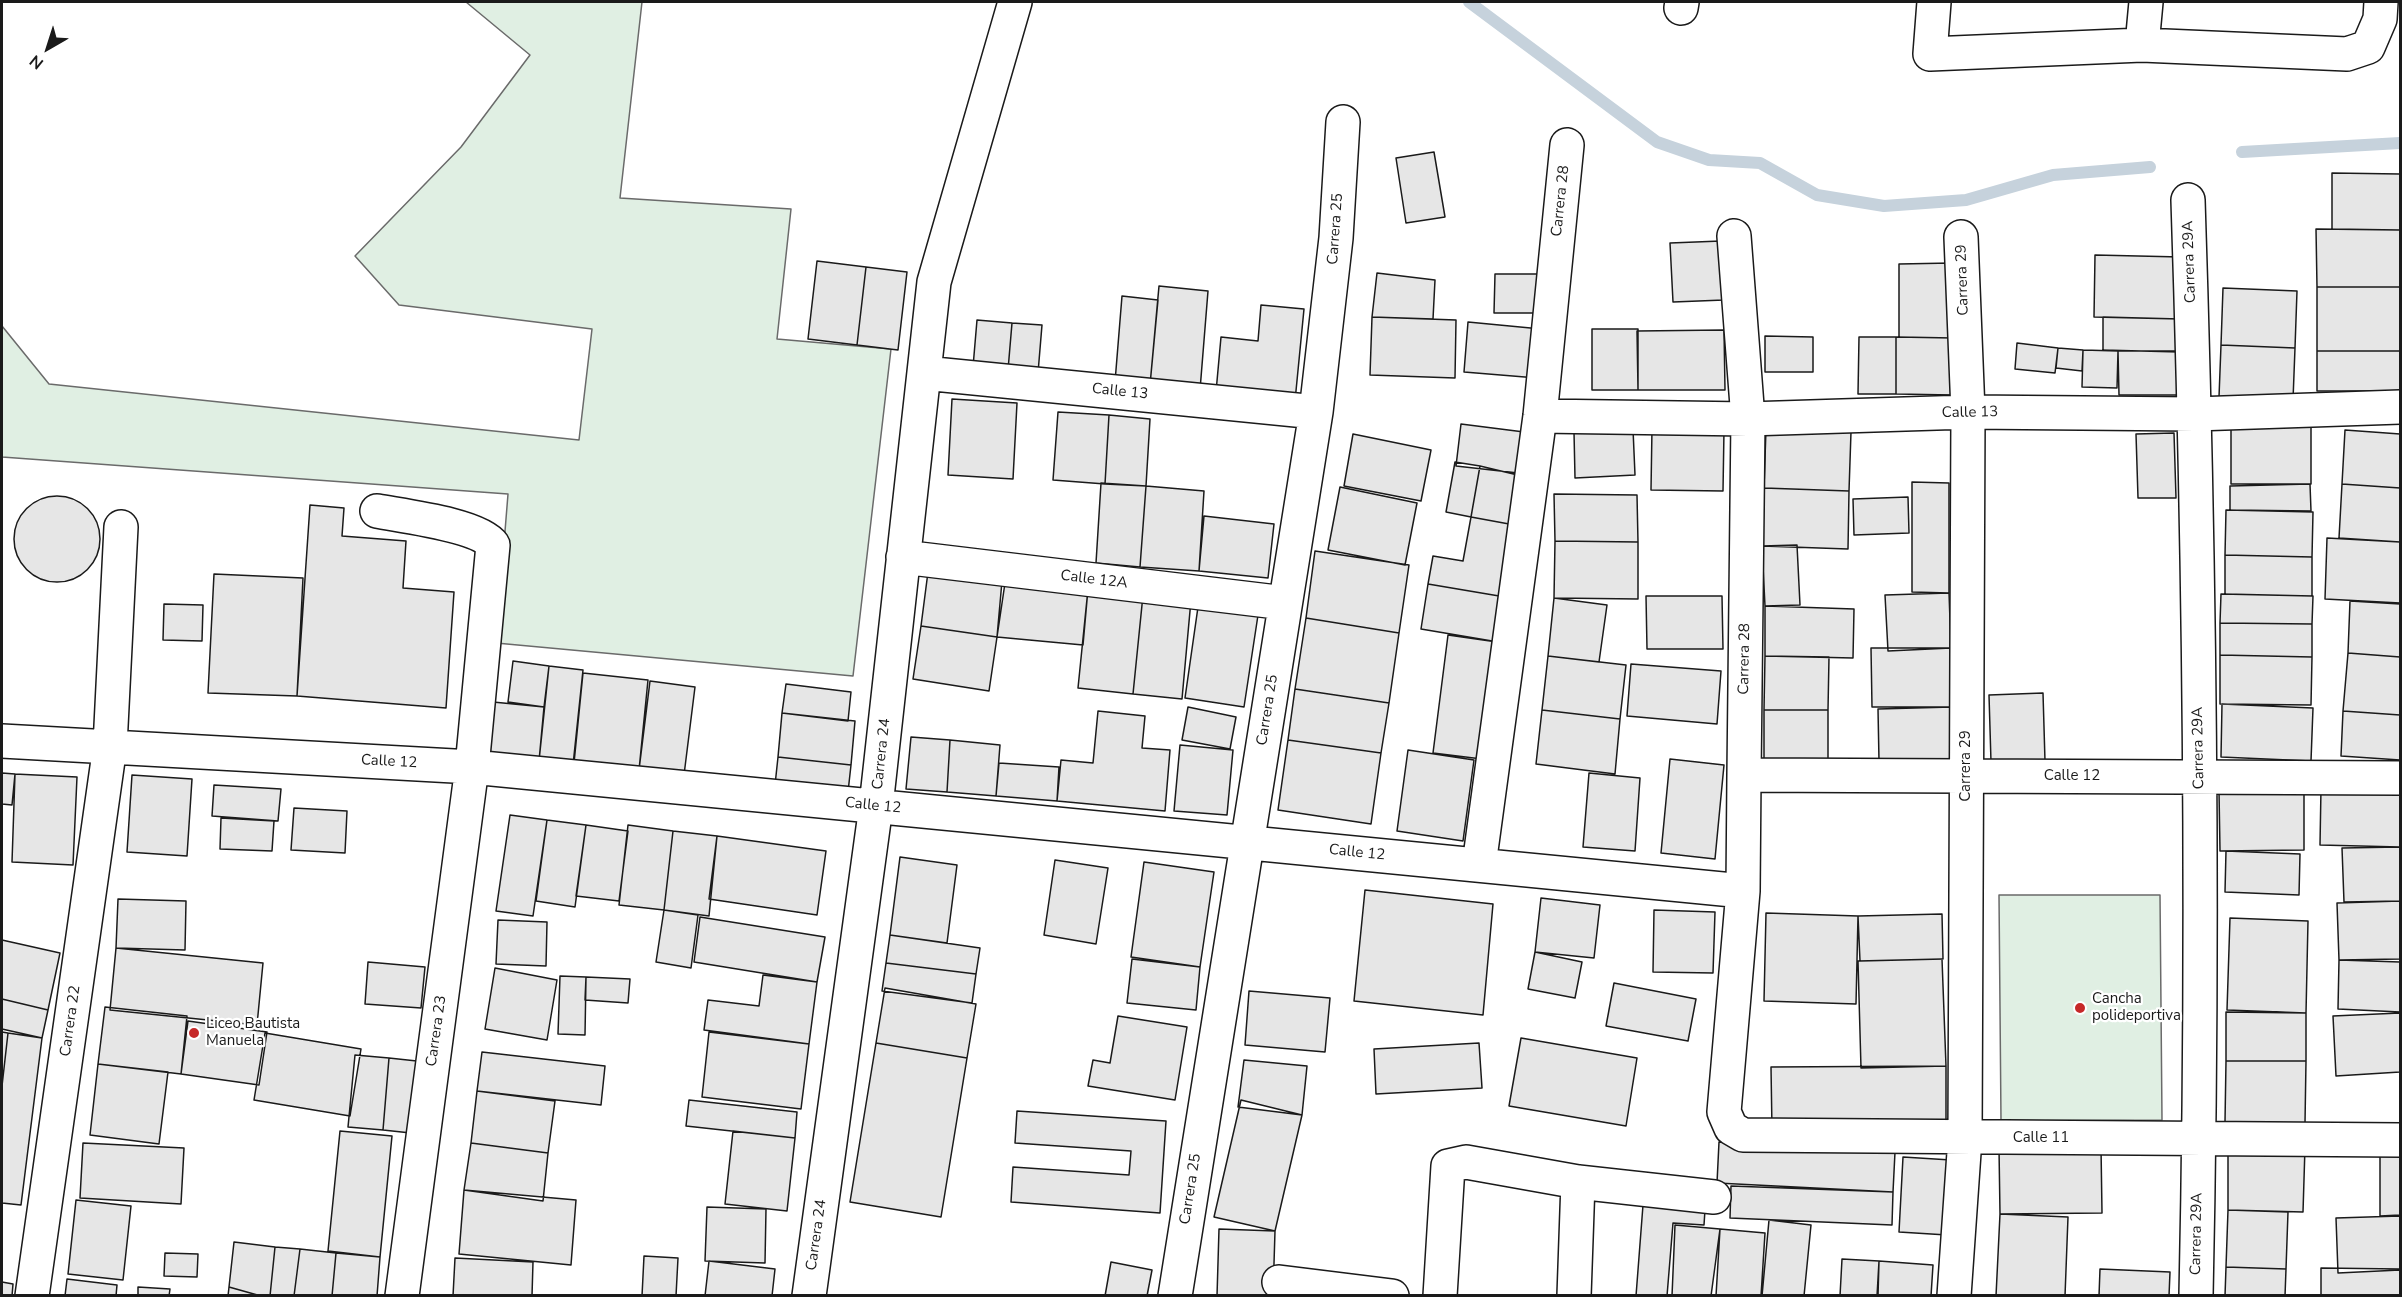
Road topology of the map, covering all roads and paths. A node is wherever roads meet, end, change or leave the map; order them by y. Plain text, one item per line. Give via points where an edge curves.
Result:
1 (1015, 2) edge
2 (1934, 2) edge
3 (2146, 2) edge
4 (2381, 2) edge
5 (2142, 45) junction
6 (1343, 122) dead end
7 (1567, 145) dead end
8 (2188, 200) dead end
9 (1734, 236) dead end
10 (1961, 237) dead end
11 (924, 373) junction
12 (2400, 407) edge
13 (1316, 412) junction
14 (1968, 412) junction
15 (2195, 414) junction
16 (1540, 416) junction
17 (1748, 419) junction
18 (377, 511) dead end
19 (120, 527) dead end
20 (903, 557) junction
21 (1285, 603) junction
22 (2, 741) edge
23 (110, 746) junction
24 (472, 767) junction
25 (1744, 775) junction
26 (1966, 776) junction
27 (2200, 777) junction
28 (2400, 778) edge
29 (876, 806) junction
30 (1246, 843) junction
31 (1479, 865) junction
32 (1743, 891) junction
33 (1726, 1081) joint
34 (1965, 1138) junction
35 (2199, 1139) junction
36 (2400, 1140) edge
37 (1578, 1182) junction
38 (1714, 1197) dead end
39 (1279, 1282) dead end
40 (32, 1296) edge
41 (402, 1296) edge
42 (809, 1296) edge
43 (1175, 1296) edge
44 (1392, 1296) edge
45 (1440, 1296) edge
46 (1574, 1296) edge
47 (1954, 1296) edge
48 (2196, 1296) edge

1 - 11 street, Carrera 24 via 934,282
2 - 5 street via 1930,54
3 - 5 street
4 - 5 street via 2380,19 2368,47 2347,54
6 - 13 street, Carrera 25 via 1332,275
7 - 16 street, Carrera 28
8 - 15 street, Carrera 29A
9 - 17 street, Carrera 28
10 - 14 street, Carrera 29
11 - 13 street, Calle 13
11 - 20 street, Carrera 24
12 - 15 street, Calle 13
13 - 21 street, Carrera 25
14 - 15 street, Calle 13
14 - 17 street, Calle 13
14 - 26 street, Carrera 29
15 - 27 street, Carrera 29A
16 - 17 street, Calle 13
16 - 31 street, Carrera 28
17 - 25 street, Carrera 28
18 - 24 street, Carrera 23 via 472,531 493,545
19 - 23 street, Carrera 22
20 - 21 street, Calle 12A
20 - 29 street, Carrera 24
21 - 30 street, Carrera 25
22 - 23 street, Calle 12
23 - 24 street, Calle 12
23 - 40 street, Carrera 22
24 - 29 street, Calle 12
24 - 41 street, Carrera 23
25 - 26 street, Calle 12
25 - 32 street, Carrera 28
26 - 27 street, Calle 12
26 - 34 street, Carrera 29
27 - 28 street, Calle 12
27 - 35 street, Carrera 29A
29 - 30 street, Calle 12
29 - 42 street, Carrera 24
30 - 31 street, Calle 12
30 - 43 street, Carrera 25
31 - 32 street, Calle 12
32 - 33 street, Carrera 28
33 - 34 street, Calle 11 via 1724,1112 1731,1128 1743,1135
34 - 35 street, Calle 11
34 - 47 street, Carrera 29
35 - 36 street, Calle 11
35 - 48 street, Carrera 29A
37 - 38 street
37 - 45 street via 1466,1162 1448,1166
37 - 46 street
39 - 44 street

